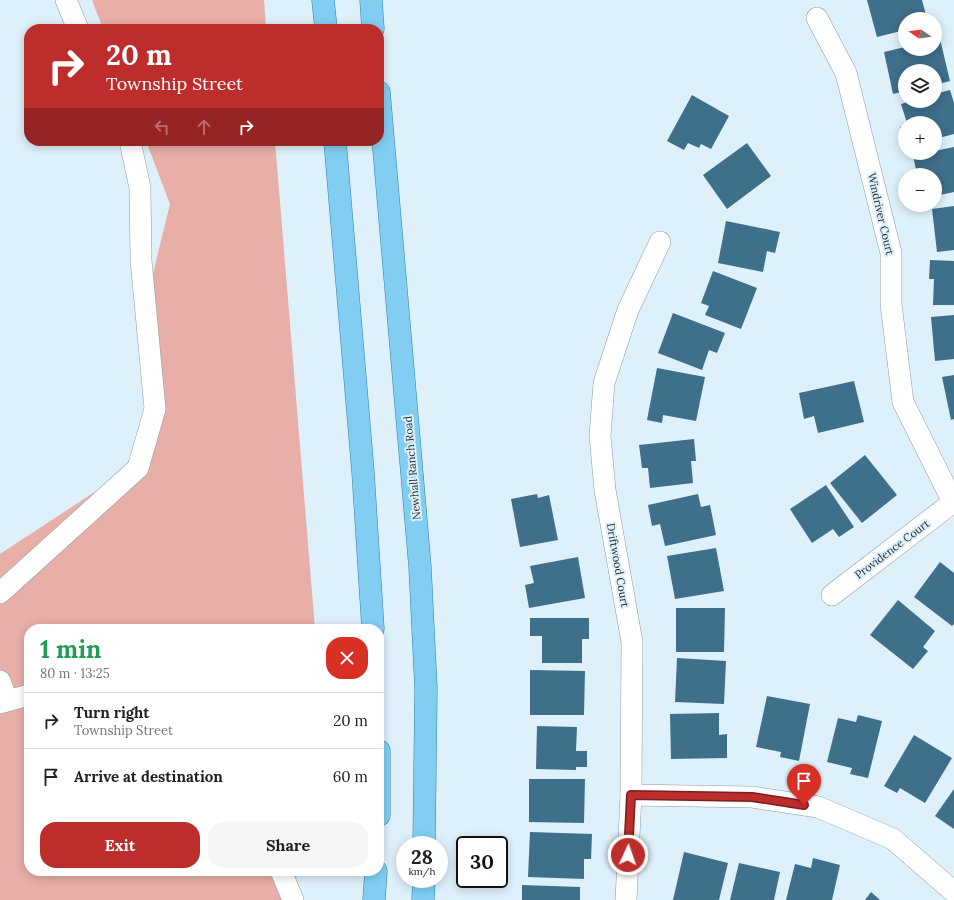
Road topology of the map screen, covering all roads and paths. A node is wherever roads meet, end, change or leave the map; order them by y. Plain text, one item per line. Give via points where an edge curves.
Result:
1 (66, 0) edge
2 (323, 0) edge
3 (371, 0) edge
4 (817, 18) dead end
5 (76, 24) edge
6 (325, 24) edge
7 (373, 24) edge
8 (131, 146) edge
9 (335, 146) edge
10 (384, 146) edge
11 (660, 242) dead end
12 (953, 504) edge
13 (0, 593) edge
14 (832, 595) dead end
15 (373, 624) edge
16 (2, 695) edge
17 (24, 695) edge
18 (631, 795) junction
19 (424, 836) edge
20 (283, 876) edge
21 (376, 876) edge
22 (424, 888) edge
23 (954, 892) edge
24 (294, 900) edge
25 (374, 900) edge
26 (423, 900) edge
27 (626, 900) edge

1 - 5 street
2 - 6 main road
3 - 7 main road
4 - 12 street, Windriver Court via 846,73 891,253 891,304 903,402
8 - 13 street via 140,188 141,260 155,408 138,468
9 - 15 main road
10 - 19 main road, Newhall Ranch Road via 420,567 426,689
11 - 18 street, Driftwood Court via 628,310 604,383 600,436 605,490 632,642
12 - 14 street, Providence Court
16 - 17 street
18 - 23 street via 752,797 818,807 893,839
18 - 27 street, Driftwood Court
20 - 24 street
21 - 25 main road
22 - 26 main road

